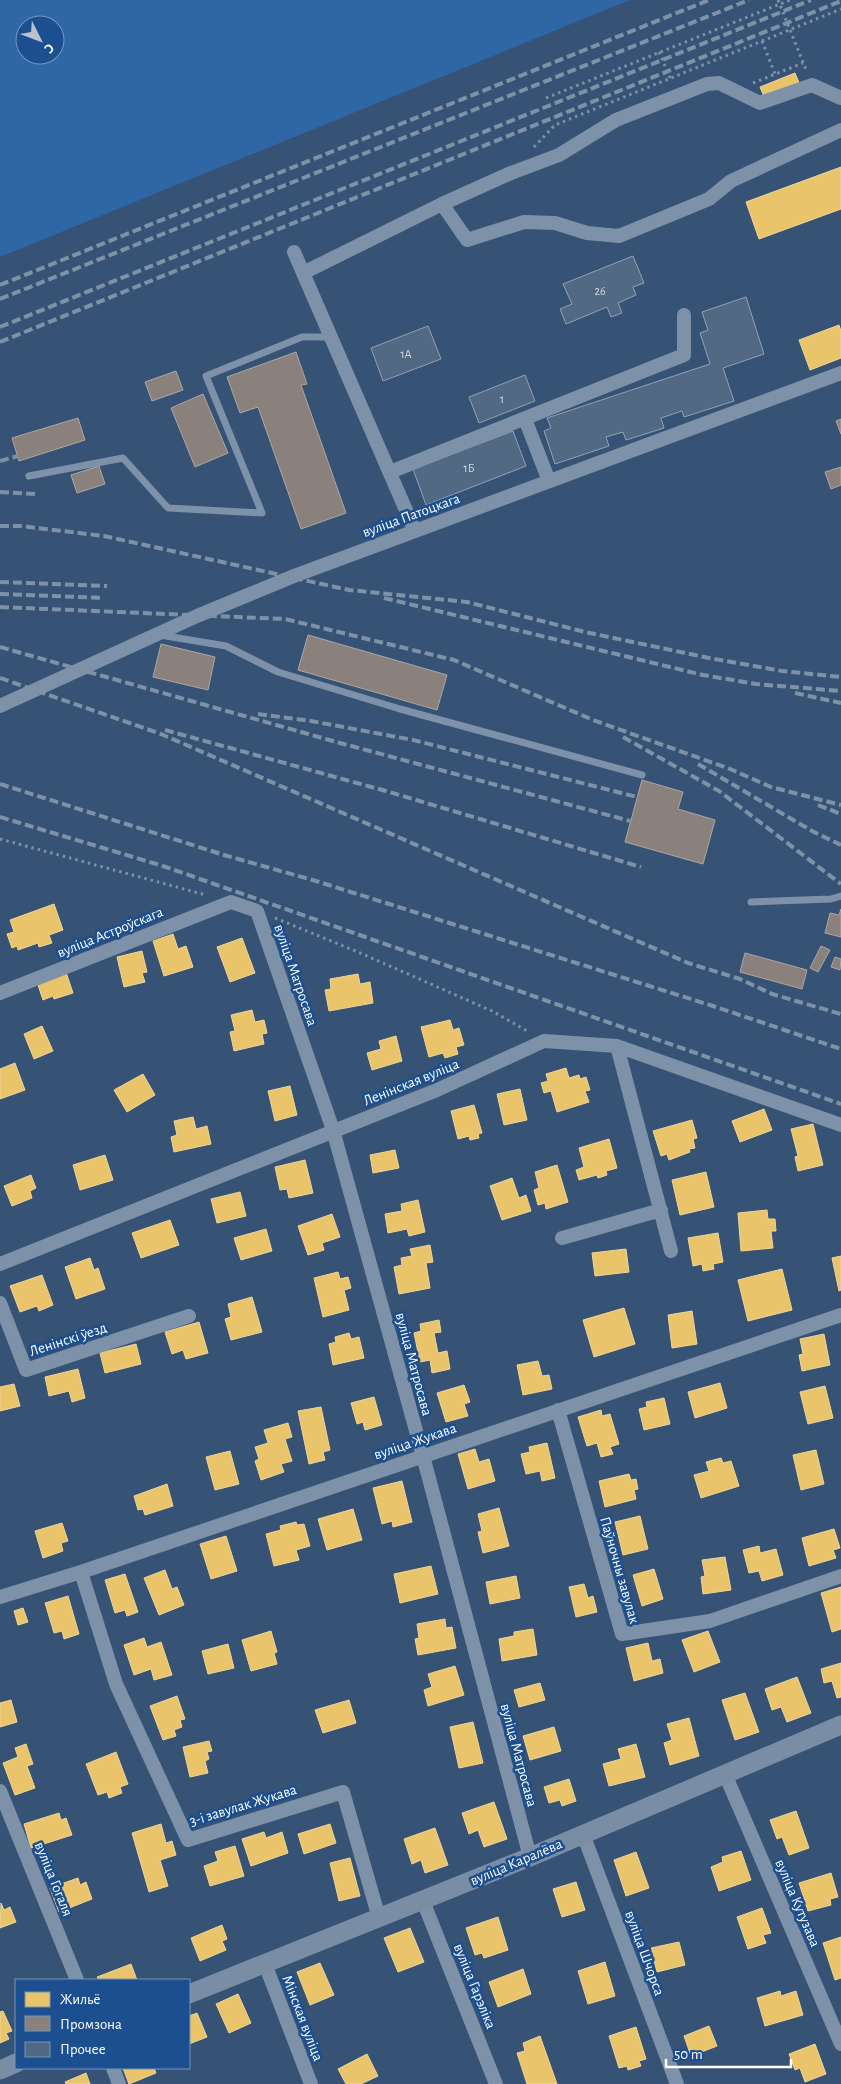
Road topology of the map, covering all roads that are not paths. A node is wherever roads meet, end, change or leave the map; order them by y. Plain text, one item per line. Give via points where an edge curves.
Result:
1 (841, 98) edge
2 (841, 130) edge
3 (442, 204) junction
4 (294, 252) dead end
5 (303, 273) junction
6 (684, 315) dead end
7 (331, 337) junction
8 (841, 373) edge
9 (525, 419) junction
10 (390, 472) junction
11 (29, 476) dead end
12 (549, 481) junction
13 (415, 531) junction
14 (157, 634) junction
15 (0, 706) edge
16 (642, 775) dead end
17 (841, 896) edge
18 (231, 902) joint
19 (751, 902) dead end
20 (0, 993) edge
21 (617, 1046) junction
22 (841, 1126) edge
23 (333, 1130) junction
24 (661, 1210) junction
25 (562, 1238) dead end
26 (671, 1251) dead end
27 (0, 1264) edge
28 (0, 1303) edge
29 (841, 1315) edge
30 (189, 1316) dead end
31 (558, 1410) junction
32 (423, 1456) junction
33 (81, 1572) junction
34 (841, 1576) edge
35 (0, 1597) edge
36 (841, 1725) edge
37 (725, 1774) junction
38 (0, 1791) edge
39 (583, 1834) junction
40 (530, 1857) junction
41 (423, 1901) junction
42 (379, 1918) junction
43 (265, 1964) junction
44 (77, 1979) edge
45 (190, 1994) edge
46 (841, 2044) edge
47 (15, 2063) edge
48 (112, 2069) edge
49 (0, 2070) edge
50 (119, 2084) edge
51 (311, 2084) edge
52 (496, 2084) edge
53 (677, 2084) edge

1 - 3 street via 812,85 760,103 719,83 707,84 616,120 559,155
2 - 3 street via 731,181 709,199 619,236 555,223 524,222 467,240
3 - 5 street
4 - 5 street
5 - 7 street
6 - 9 street via 684,355
7 - 10 street
7 - 11 lane via 302,337 206,376 262,513 168,508 123,458
8 - 12 street, вуліца Патоцкага
9 - 10 street
9 - 12 street
10 - 13 street
12 - 13 street, вуліца Патоцкага
13 - 14 street, вуліца Патоцкага via 294,576
14 - 15 street, вуліца Патоцкага
14 - 16 lane via 226,646 278,672
17 - 19 lane
18 - 20 street, вуліца Астроўскага
18 - 23 street, вуліца Матросава via 257,911
21 - 22 street, Ленінская вуліца
21 - 23 street, Ленінская вуліца via 544,1042 437,1090
21 - 24 street
23 - 27 street, Ленінская вуліца
23 - 32 street, вуліца Матросава
24 - 25 street
24 - 26 street
28 - 30 street, Ленінскі ўезд via 26,1370
29 - 31 street, вуліца Жукава
31 - 32 street, вуліца Жукава
31 - 34 street, Паўночны завулак via 622,1634 710,1621
32 - 33 street, вуліца Жукава
32 - 40 street, вуліца Матросава
33 - 35 street, вуліца Жукава
33 - 42 street, 3-і завулак Жукава via 116,1684 188,1840 343,1792
36 - 37 street, вуліца Каралёва
37 - 39 street, вуліца Каралёва
37 - 46 street, вуліца Кутузава
38 - 44 street, вуліца Гогаля
39 - 40 street, вуліца Каралёва
39 - 53 street, вуліца Шчорса
40 - 41 street, вуліца Каралёва
41 - 42 street, вуліца Каралёва
41 - 52 street, вуліца Гарэліка
42 - 43 street, вуліца Каралёва
43 - 45 street, вуліца Каралёва
43 - 51 street, Мінская вуліца
47 - 49 street
48 - 50 street

